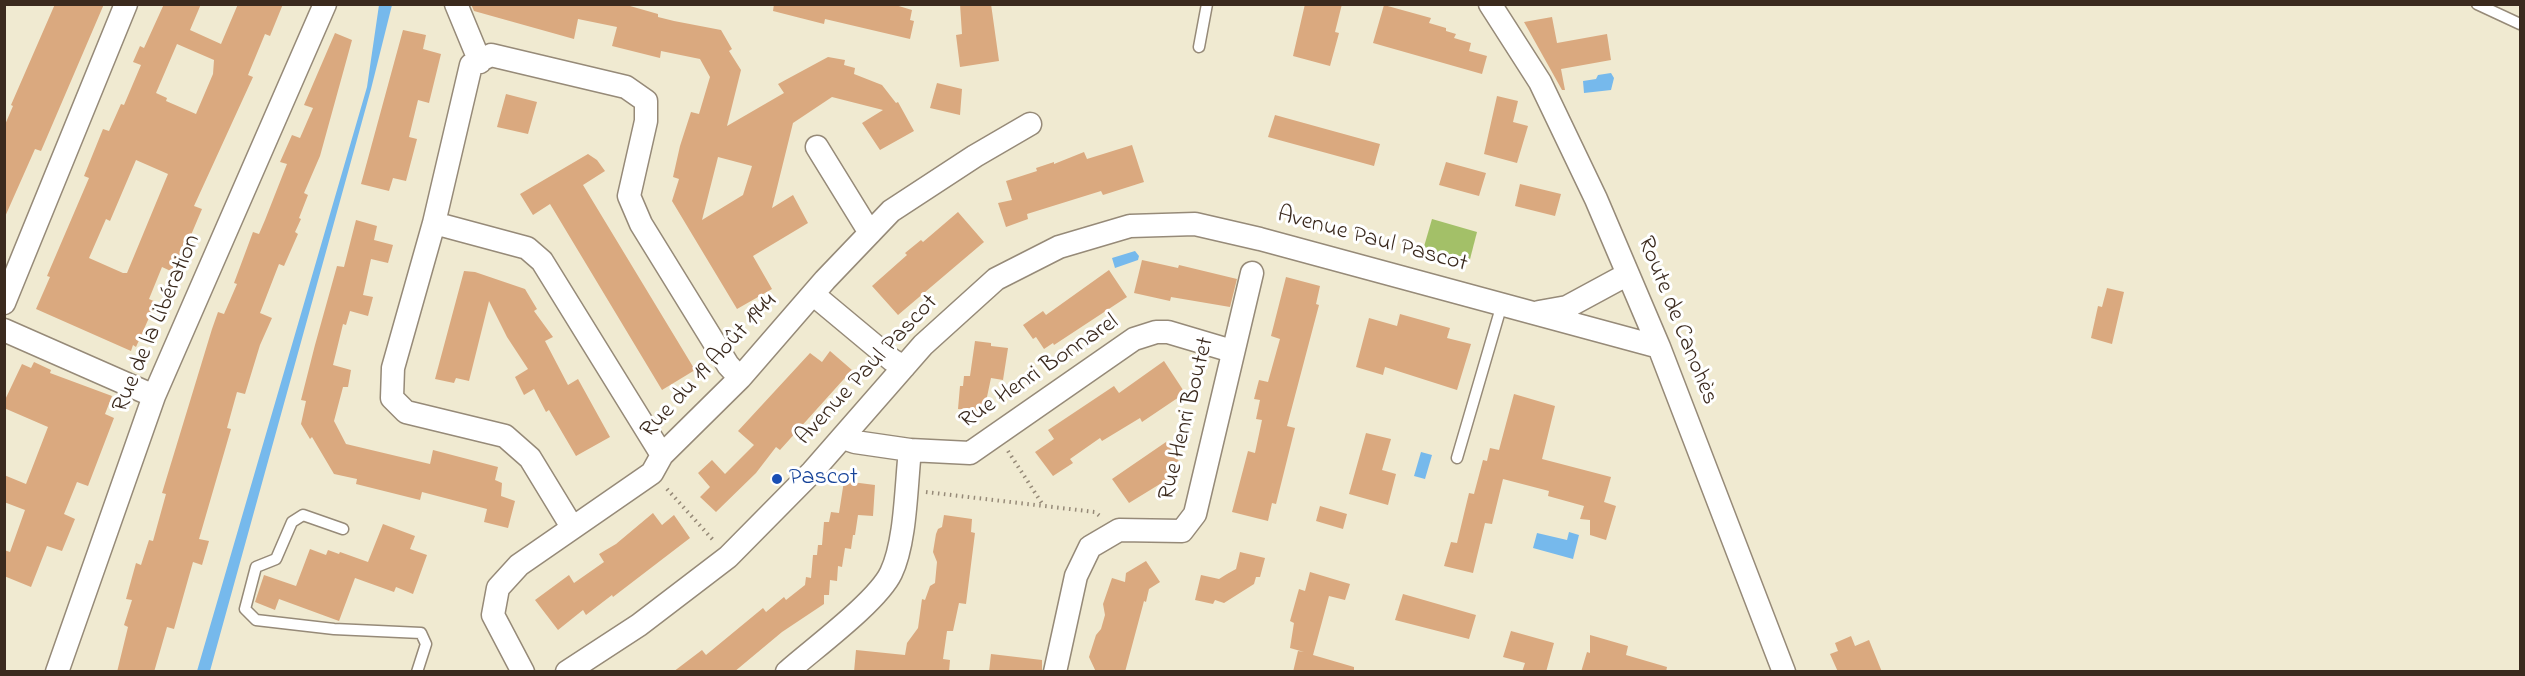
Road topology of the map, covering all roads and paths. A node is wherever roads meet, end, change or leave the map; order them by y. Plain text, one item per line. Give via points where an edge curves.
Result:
1 (126, 4) edge
2 (325, 4) edge
3 (456, 4) edge
4 (1207, 4) edge
5 (1490, 4) edge
6 (2477, 4) edge
7 (2520, 24) edge
8 (1199, 47) dead end
9 (480, 62) junction
10 (1030, 124) dead end
11 (817, 147) dead end
12 (434, 223) junction
13 (870, 233) junction
14 (1252, 273) dead end
15 (1628, 274) junction
16 (814, 295) junction
17 (4, 303) edge
18 (1502, 304) junction
19 (1536, 312) junction
20 (4, 330) edge
21 (1659, 347) junction
22 (1232, 351) junction
23 (904, 367) junction
24 (740, 378) junction
25 (154, 396) junction
26 (997, 434) junction
27 (843, 438) junction
28 (910, 450) junction
29 (1457, 458) dead end
30 (657, 464) junction
31 (906, 490) junction
32 (1043, 506) junction
33 (572, 527) junction
34 (343, 529) dead end
35 (1119, 530) junction
36 (728, 557) junction
37 (57, 672) edge
38 (417, 672) edge
39 (523, 672) edge
40 (567, 672) edge
41 (787, 672) edge
42 (1054, 672) edge
43 (1784, 672) edge

1 - 17 street
2 - 25 street, Rue de la Libération
3 - 9 street
4 - 8 lane
5 - 15 street, Route de Canohès via 1540,82
6 - 7 lane
9 - 12 street via 471,65
9 - 24 street via 491,55 627,87 646,101 646,121 628,196 641,224 728,365
10 - 13 street, Rue du 19 Août 1944 via 891,211
11 - 13 street
12 - 30 street via 527,248 542,261
12 - 33 street via 393,368 392,398 406,412 505,436 530,458
13 - 16 street, Rue du 19 Août 1944
14 - 22 street, Rue Henri Boutet
15 - 19 street, Avenue Paul Pascot via 1567,307
15 - 21 street, Route de Canohès
16 - 23 street
16 - 24 street, Rue du 19 Août 1944
18 - 19 street, Avenue Paul Pascot
18 - 23 street, Avenue Paul Pascot via 1195,224 1130,226 1059,247 996,279
18 - 29 lane
19 - 21 street, Avenue Paul Pascot
20 - 25 street
21 - 43 street, Route de Canohès
22 - 26 street, Rue Henri Bonnarel via 1168,332 1134,339
22 - 35 street, Rue Henri Boutet via 1195,514 1182,531
23 - 27 street, Avenue Paul Pascot
24 - 30 street, Rue du 19 Août 1944
25 - 37 street, Rue de la Libération
26 - 28 street, Rue Henri Bonnarel via 970,453
26 - 32 path
27 - 28 street, Rue Henri Bonnarel
27 - 36 street, Avenue Paul Pascot
28 - 31 street
30 - 33 street, Rue du 19 Août 1944
30 - 36 path
31 - 32 path
31 - 41 street via 903,530 891,573 875,596
32 - 35 path via 1095,512
33 - 39 street, Rue du 19 Août 1944 via 519,565 498,588 493,615
34 - 38 lane via 303,515 292,522 276,560 256,567 245,609 256,620 422,633 426,644
35 - 42 street via 1090,547 1076,576
36 - 40 street, Avenue Paul Pascot via 639,625

